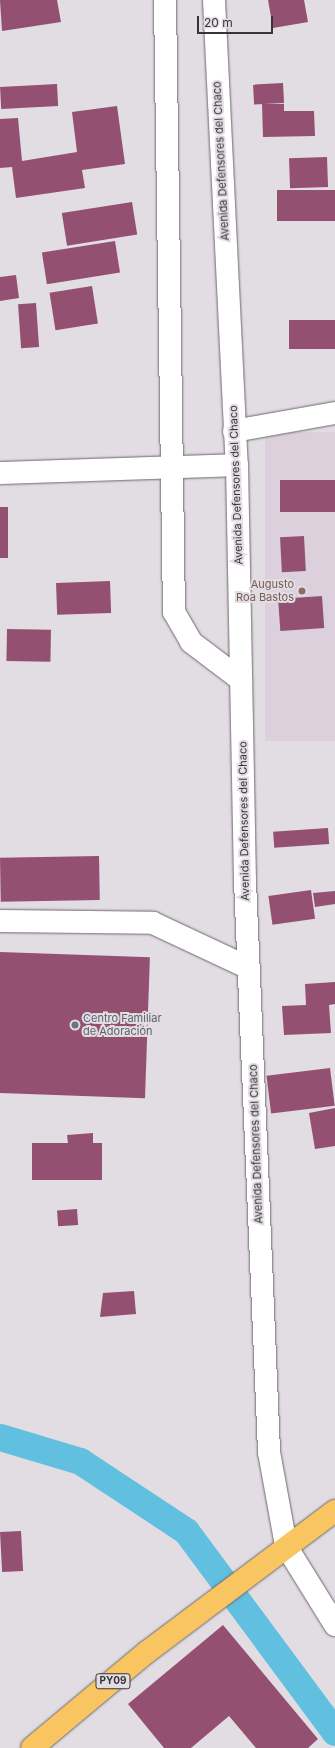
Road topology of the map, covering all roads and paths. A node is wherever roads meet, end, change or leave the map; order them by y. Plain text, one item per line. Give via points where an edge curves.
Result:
1 (165, 0) edge
2 (214, 0) edge
3 (335, 413) edge
4 (234, 431) junction
5 (237, 465) junction
6 (172, 467) junction
7 (0, 473) edge
8 (241, 680) junction
9 (0, 921) edge
10 (249, 968) junction
11 (335, 1511) edge
12 (286, 1546) junction
13 (335, 1626) edge
14 (32, 1748) edge

1 - 6 street
2 - 4 street, Avenida Defensores del Chaco
3 - 4 street
4 - 5 street, Avenida Defensores del Chaco
5 - 6 street
5 - 8 street, Avenida Defensores del Chaco
6 - 7 street
6 - 8 street via 174,612 192,642
8 - 10 street, Avenida Defensores del Chaco
9 - 10 street via 153,923
10 - 12 street, Avenida Defensores del Chaco via 269,1452
11 - 12 highway, PY09
12 - 13 street, Avenida Defensores del Chaco
12 - 14 highway, PY09 via 194,1616

